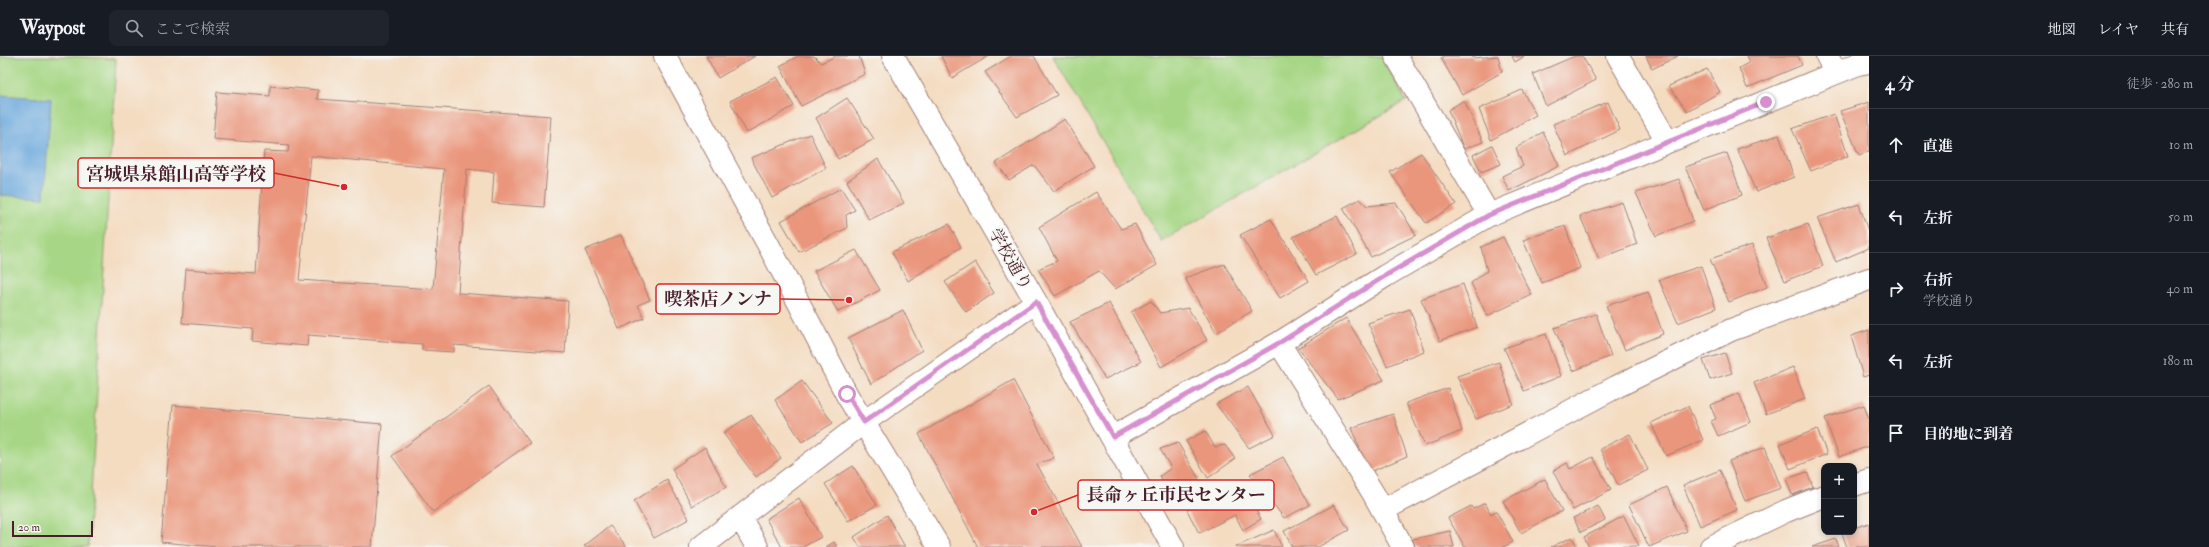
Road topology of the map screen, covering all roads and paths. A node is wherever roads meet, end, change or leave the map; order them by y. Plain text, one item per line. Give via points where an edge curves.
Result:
1 (665, 56) edge
2 (892, 56) edge
3 (1396, 56) edge
4 (1618, 56) edge
5 (1869, 62) edge
6 (1832, 65) edge
7 (1667, 141) junction
8 (1489, 215) junction
9 (1869, 279) edge
10 (1036, 302) junction
11 (1279, 343) junction
12 (864, 422) junction
13 (1113, 437) junction
14 (1869, 480) edge
15 (1857, 484) edge
16 (1821, 497) edge
17 (1383, 510) junction
18 (740, 517) junction
19 (701, 547) edge
20 (757, 547) edge
21 (939, 547) edge
22 (1173, 547) edge
23 (1403, 547) edge
24 (1711, 547) edge

1 - 12 street
2 - 10 street, 学校通り
3 - 8 street
4 - 7 street
5 - 6 street
6 - 7 street
7 - 8 street
8 - 11 street via 1385,276
9 - 17 street via 1731,330 1610,390
10 - 12 street
10 - 13 street, 学校通り
11 - 13 street
11 - 17 street
12 - 18 street
12 - 21 street
13 - 22 street, 学校通り
14 - 15 street
16 - 24 street
17 - 23 street
18 - 19 street
18 - 20 street

